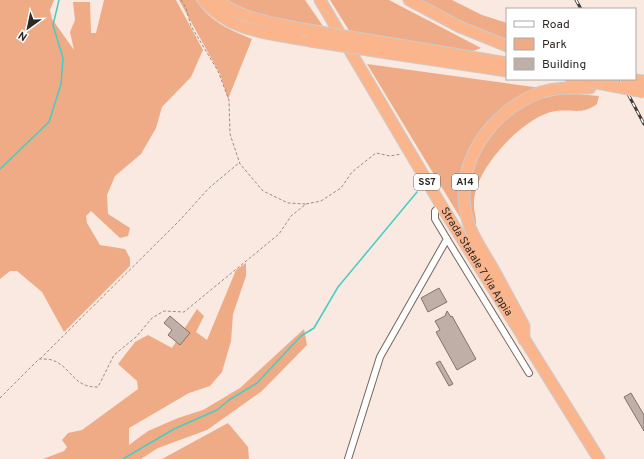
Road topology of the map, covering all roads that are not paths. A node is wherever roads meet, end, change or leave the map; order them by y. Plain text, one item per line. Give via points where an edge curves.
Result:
1 (202, 0) edge
2 (217, 0) edge
3 (314, 0) edge
4 (320, 0) edge
5 (409, 0) edge
6 (332, 21) junction
7 (506, 46) edge
8 (396, 49) junction
9 (506, 63) edge
10 (506, 71) edge
11 (574, 80) edge
12 (588, 85) junction
13 (644, 93) edge
14 (441, 205) junction
15 (447, 239) junction
16 (524, 341) junction
17 (529, 374) dead end
18 (581, 432) junction
19 (348, 459) edge
20 (592, 459) edge
21 (599, 459) edge

1 - 8 highway, bridge via 221,18 248,30 310,41
2 - 8 highway, bridge via 239,13 252,17
3 - 6 highway
4 - 6 highway, Strada Statale 7 Via Appia / SS7
5 - 7 highway via 460,27
6 - 14 highway, Strada Statale 7 Via Appia / SS7
8 - 9 highway
8 - 10 highway
11 - 12 highway, A14
12 - 13 highway, A14, bridge
12 - 16 highway, A14 via 543,92 511,107 479,142 466,176 464,200 468,223 524,326
14 - 15 street via 434,211 435,219
14 - 16 highway, Strada Statale 7 Via Appia / SS7
15 - 17 street
15 - 19 street via 380,357
16 - 18 highway, Strada Statale 7 Via Appia / SS7
18 - 20 highway, SS7
18 - 21 highway, Strada Statale 7 Via Appia / SS7

